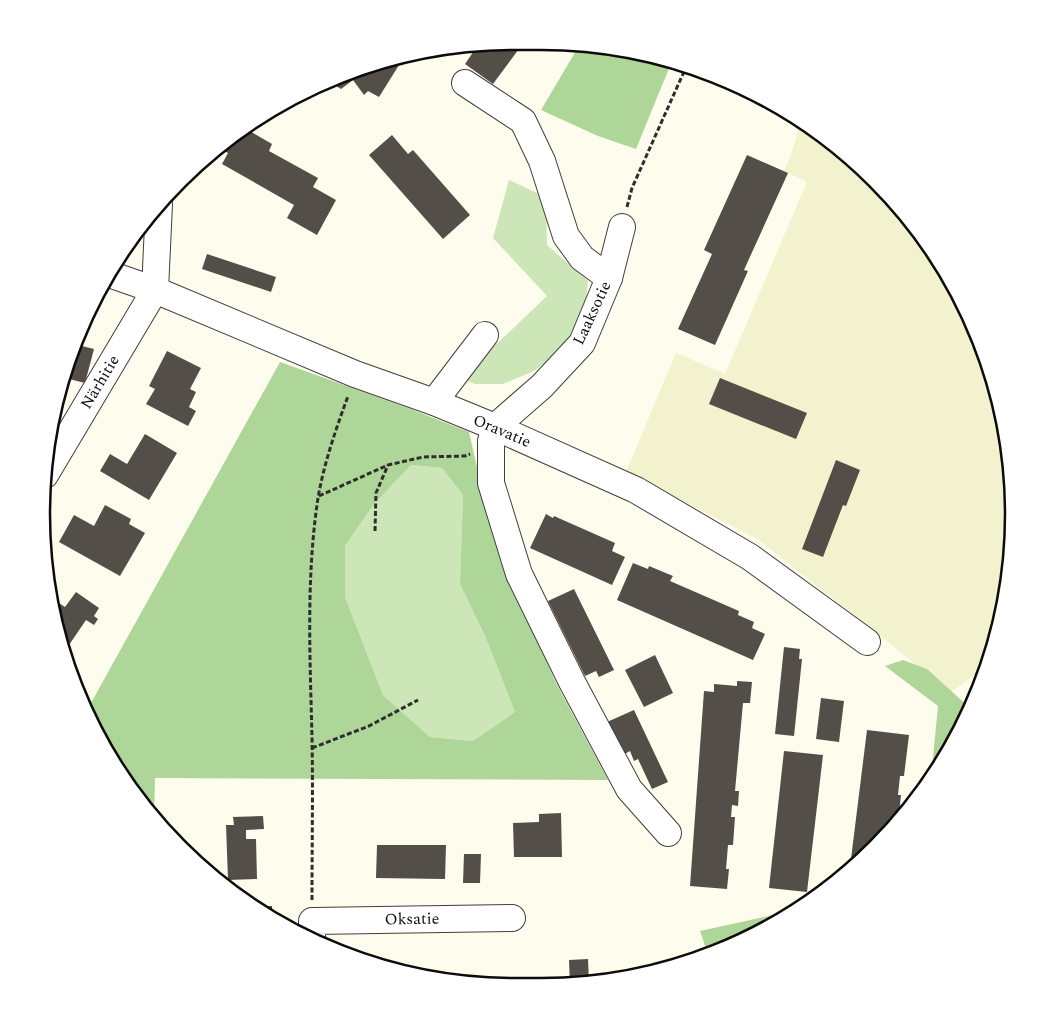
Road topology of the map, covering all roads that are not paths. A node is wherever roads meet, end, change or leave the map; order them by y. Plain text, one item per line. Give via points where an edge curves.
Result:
1 (465, 83) dead end
2 (159, 215) edge
3 (622, 227) road end
4 (116, 276) edge
5 (609, 278) junction
6 (155, 290) junction
7 (485, 335) dead end
8 (434, 402) junction
9 (493, 434) junction
10 (53, 459) edge
11 (867, 642) dead end
12 (668, 833) dead end
13 (512, 918) dead end
14 (312, 930) edge

1 - 5 street via 523,120 542,160 566,236 582,258
2 - 6 street
3 - 5 street, Laaksotie
4 - 6 street, Oravatie
5 - 9 street, Laaksotie via 582,343
6 - 8 street, Oravatie via 355,374
6 - 10 street, Närhitie
7 - 8 street
8 - 9 street, Oravatie
9 - 11 street, Oravatie via 636,490 750,557
9 - 12 street via 492,483 519,574 629,789
13 - 14 street, Oksatie

